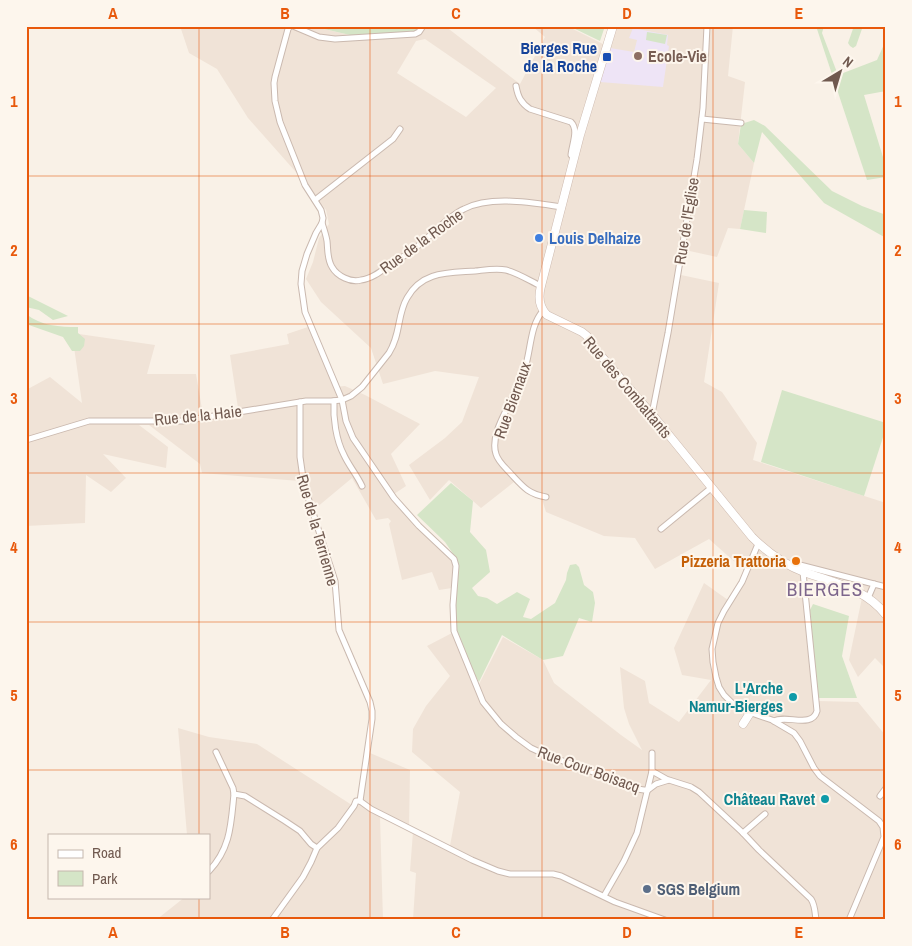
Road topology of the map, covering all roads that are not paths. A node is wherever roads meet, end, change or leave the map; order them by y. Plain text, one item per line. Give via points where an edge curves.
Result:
1 (291, 26) edge
2 (423, 26) edge
3 (613, 26) edge
4 (707, 26) edge
5 (516, 86) dead end
6 (702, 119) junction
7 (741, 123) dead end
8 (400, 130) dead end
9 (575, 158) junction
10 (315, 200) junction
11 (562, 207) junction
12 (322, 222) junction
13 (541, 286) junction
14 (543, 310) junction
15 (342, 400) junction
16 (334, 401) junction
17 (300, 402) junction
18 (652, 414) junction
19 (26, 440) edge
20 (362, 486) dead end
21 (711, 488) junction
22 (546, 497) dead end
23 (661, 529) dead end
24 (758, 544) junction
25 (795, 568) junction
26 (804, 572) junction
27 (874, 584) junction
28 (886, 587) edge
29 (868, 598) junction
30 (886, 615) edge
31 (750, 713) junction
32 (774, 721) junction
33 (743, 724) dead end
34 (216, 752) dead end
35 (652, 753) dead end
36 (652, 770) junction
37 (669, 780) junction
38 (886, 788) edge
39 (648, 790) junction
40 (234, 794) junction
41 (880, 796) dead end
42 (360, 801) junction
43 (765, 814) dead end
44 (743, 833) junction
45 (317, 848) junction
46 (210, 869) edge
47 (604, 896) junction
48 (272, 920) edge
49 (665, 920) edge
50 (816, 920) edge
51 (849, 920) edge

1 - 2 street via 335,39 415,34
1 - 10 street via 275,76 275,101 302,178
3 - 9 street
4 - 6 street, Rue de l'Eglise
5 - 9 street via 525,105 574,125 571,155
6 - 7 street
6 - 18 street, Rue de l'Eglise
8 - 10 street
9 - 11 street
10 - 12 street via 321,210
11 - 12 street, Rue de la Roche via 504,201 475,204 452,216 419,245 374,276 360,281 345,278 333,269
11 - 13 street
12 - 15 street, Rue Cour Boisacq via 302,271 302,296 305,312
13 - 14 street via 539,297
13 - 15 street via 498,269 442,273 426,278 405,302 397,336 389,353 362,387
14 - 18 street, Rue des Combattants via 587,336
14 - 22 street, Rue Biernaux via 537,318 522,374 499,424 495,450 503,465 527,490
15 - 16 street, Rue de la Haie
15 - 39 street, Rue Cour Boisacq via 350,431 387,488 419,526 454,559 454,631 492,714 530,748 631,788
16 - 17 street, Rue de la Haie
16 - 20 street via 338,442
17 - 19 street, Rue de la Haie via 183,421 89,420
17 - 42 street, Rue de la Terrienne via 300,457 304,484 335,581 340,634 372,711
18 - 21 street, Rue des Combattants
21 - 23 street
21 - 24 street, Rue des Combattants
24 - 25 street, Rue des Combattants
24 - 31 street via 742,582 718,623 712,649 719,688 732,703
25 - 26 street, Rue des Combattants
25 - 27 street via 800,565
26 - 29 street, Rue des Combattants
26 - 32 street via 818,711 810,720
27 - 28 street
27 - 29 street
29 - 30 street, Rue des Combattants
31 - 32 street
31 - 33 street
32 - 51 street via 794,733 820,776 879,821 882,827 884,837
34 - 40 street
35 - 36 street
36 - 37 street, Rue Cour Boisacq
36 - 39 street
37 - 39 street, Rue Cour Boisacq
37 - 44 street, Rue Cour Boisacq via 699,792
38 - 41 street
39 - 47 street via 637,833
40 - 45 street via 245,796 277,816 300,831
40 - 46 street via 228,841
42 - 45 street via 356,801 338,828
42 - 47 street via 498,871 553,874
43 - 44 street
44 - 50 street, Rue Cour Boisacq via 810,899
45 - 48 street via 303,877
47 - 49 street

